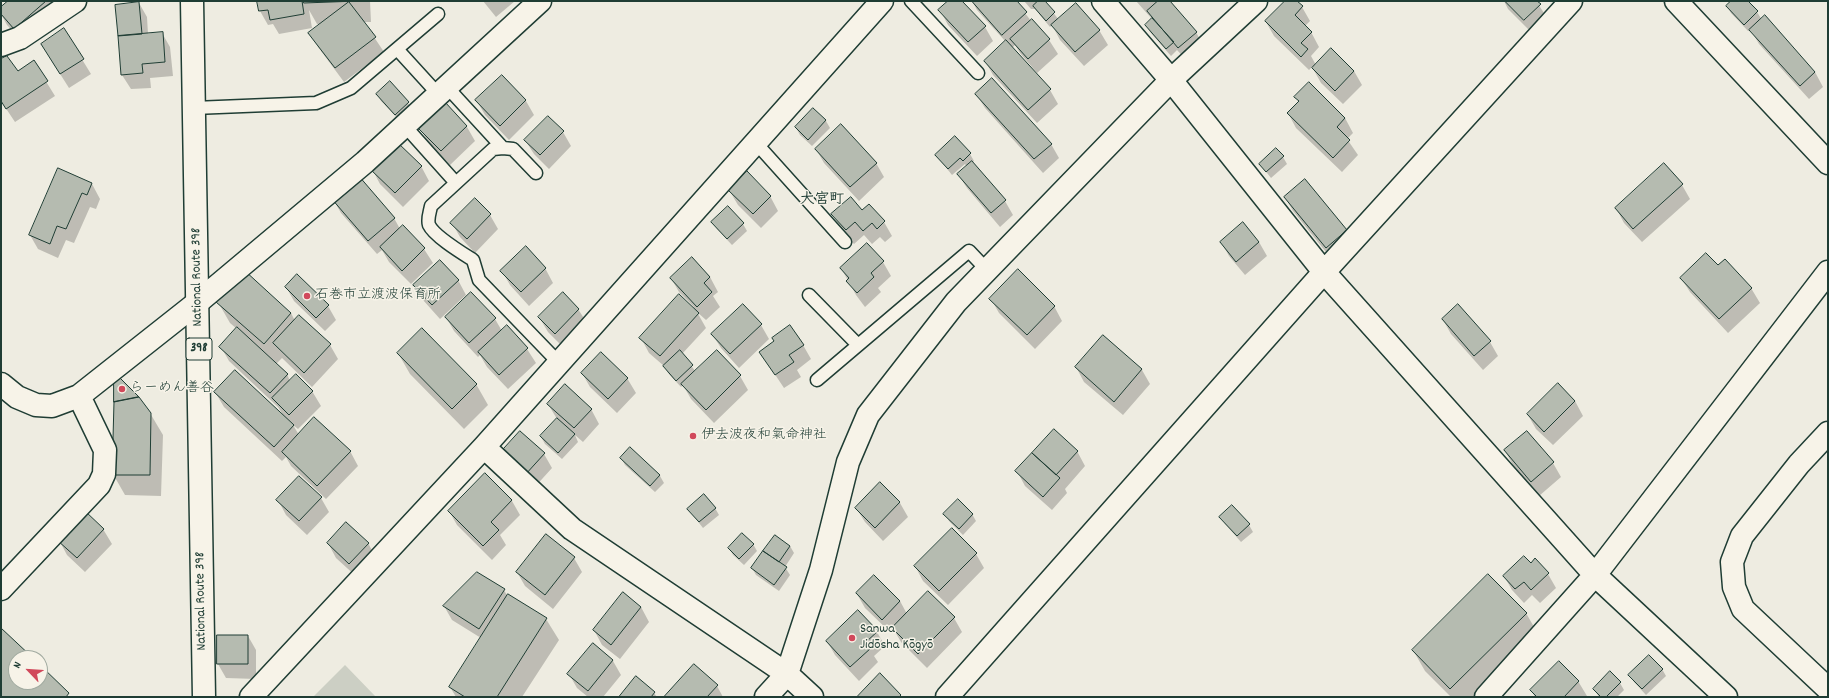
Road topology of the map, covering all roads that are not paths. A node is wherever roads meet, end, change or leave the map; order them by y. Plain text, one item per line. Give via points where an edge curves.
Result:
1 (75, 1) edge
2 (192, 1) edge
3 (540, 1) edge
4 (882, 1) edge
5 (911, 1) edge
6 (1103, 1) edge
7 (1256, 1) edge
8 (1571, 1) edge
9 (1676, 1) edge
10 (438, 14) dead end
11 (1, 45) edge
12 (397, 48) junction
13 (978, 74) dead end
14 (1171, 80) junction
15 (443, 91) junction
16 (194, 108) junction
17 (405, 126) junction
18 (756, 143) junction
19 (503, 148) junction
20 (1828, 163) edge
21 (536, 173) dead end
22 (456, 183) junction
23 (845, 242) dead end
24 (987, 270) junction
25 (1324, 272) junction
26 (1828, 272) edge
27 (810, 295) dead end
28 (198, 302) junction
29 (858, 345) junction
30 (559, 363) junction
31 (817, 380) dead end
32 (1, 384) edge
33 (79, 396) junction
34 (1828, 433) edge
35 (484, 447) junction
36 (1595, 575) junction
37 (1, 589) edge
38 (787, 674) junction
39 (1828, 689) edge
40 (204, 697) edge
41 (251, 697) edge
42 (766, 697) edge
43 (812, 697) edge
44 (947, 697) edge
45 (1486, 697) edge
46 (1726, 697) edge

1 - 11 main road via 20,38
2 - 16 main road, National Route 398 / 398
3 - 15 main road
4 - 18 main road
5 - 13 lane
6 - 14 main road
7 - 14 main road
8 - 25 main road
9 - 20 main road
10 - 12 lane
12 - 15 lane
12 - 16 lane via 351,88 316,103
14 - 24 main road
14 - 25 main road
15 - 17 main road
15 - 19 lane
16 - 28 main road, National Route 398 / 398
17 - 22 lane
17 - 28 main road
18 - 23 lane
18 - 30 main road
19 - 21 lane via 513,149
19 - 22 lane via 493,149
22 - 30 lane via 431,206 429,225 451,247 473,260 479,280
24 - 29 lane via 969,251
24 - 38 main road via 956,302 868,415 848,462 821,570
25 - 36 main road
25 - 44 main road
26 - 36 main road
27 - 29 lane
28 - 33 main road
28 - 40 main road, National Route 398 / 398
29 - 31 lane
30 - 35 main road
32 - 33 main road via 17,397 36,405 52,406
33 - 37 main road via 104,450 104,474 99,485
34 - 39 main road via 1799,464 1742,536 1732,562 1734,587 1743,609
35 - 38 main road via 572,529
35 - 41 main road
36 - 45 main road
36 - 46 main road
38 - 42 main road
38 - 43 main road

